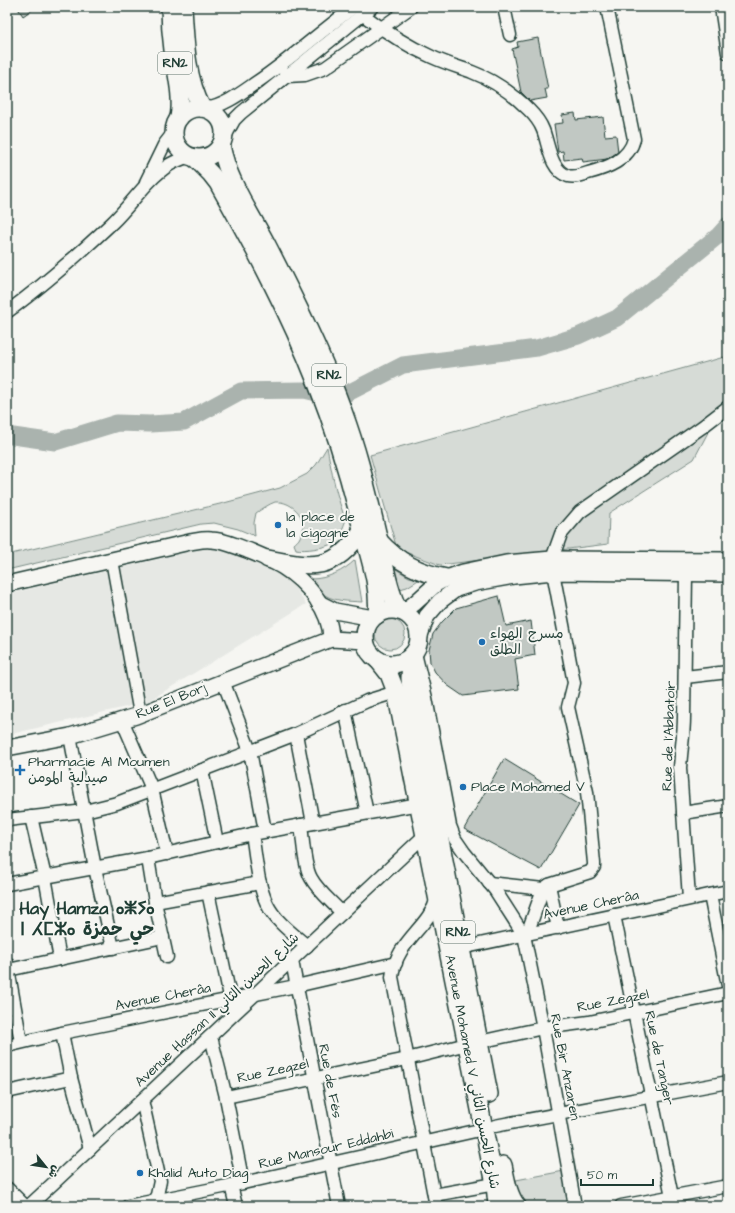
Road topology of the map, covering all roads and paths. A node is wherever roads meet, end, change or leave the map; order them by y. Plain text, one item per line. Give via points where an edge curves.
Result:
1 (170, 7) edge
2 (184, 7) edge
3 (411, 7) edge
4 (504, 7) edge
5 (607, 7) edge
6 (721, 7) edge
7 (363, 9) edge
8 (381, 28) junction
9 (510, 35) dead end
10 (728, 53) edge
11 (283, 71) junction
12 (204, 108) junction
13 (176, 125) junction
14 (223, 142) junction
15 (192, 158) junction
16 (143, 188) junction
17 (285, 294) junction
18 (7, 312) edge
19 (728, 407) edge
20 (353, 466) junction
21 (362, 530) junction
22 (379, 541) junction
23 (268, 559) junction
24 (112, 560) junction
25 (728, 560) edge
26 (552, 565) junction
27 (686, 574) junction
28 (728, 574) edge
29 (447, 578) junction
30 (7, 584) edge
31 (319, 603) junction
32 (401, 611) junction
33 (375, 616) junction
34 (331, 639) junction
35 (366, 641) junction
36 (415, 648) junction
37 (378, 660) junction
38 (728, 672) edge
39 (686, 677) junction
40 (223, 681) junction
41 (396, 692) junction
42 (345, 710) junction
43 (140, 714) junction
44 (122, 720) junction
45 (296, 734) junction
46 (70, 736) junction
47 (7, 748) edge
48 (250, 751) junction
49 (202, 770) junction
50 (152, 790) junction
51 (419, 804) junction
52 (728, 806) edge
53 (85, 811) junction
54 (368, 813) junction
55 (683, 813) junction
56 (31, 817) junction
57 (7, 820) edge
58 (307, 824) junction
59 (265, 831) junction
60 (252, 834) junction
61 (424, 836) junction
62 (217, 842) junction
63 (167, 854) junction
64 (148, 858) junction
65 (95, 868) junction
66 (45, 877) junction
67 (260, 883) junction
68 (489, 883) junction
69 (7, 884) edge
70 (546, 887) junction
71 (728, 891) edge
72 (208, 892) junction
73 (710, 895) junction
74 (438, 897) junction
75 (689, 898) junction
76 (155, 902) junction
77 (342, 913) junction
78 (614, 915) junction
79 (558, 928) junction
80 (525, 934) junction
81 (163, 937) junction
82 (307, 946) junction
83 (113, 948) junction
84 (461, 948) junction
85 (167, 957) dead end
86 (60, 959) junction
87 (292, 961) junction
88 (396, 962) junction
89 (8, 966) edge
90 (296, 986) junction
91 (728, 986) edge
92 (728, 993) edge
93 (255, 995) junction
94 (230, 999) junction
95 (634, 1012) junction
96 (234, 1015) junction
97 (543, 1028) junction
98 (62, 1032) junction
99 (211, 1037) junction
100 (22, 1042) junction
101 (473, 1043) junction
102 (7, 1046) edge
103 (407, 1059) junction
104 (71, 1078) junction
105 (314, 1078) junction
106 (728, 1082) edge
107 (7, 1092) edge
108 (226, 1096) junction
109 (651, 1097) junction
110 (142, 1100) junction
111 (559, 1114) junction
112 (490, 1127) junction
113 (424, 1143) junction
114 (90, 1149) junction
115 (331, 1164) junction
116 (243, 1183) junction
117 (495, 1184) junction
118 (231, 1185) junction
119 (728, 1186) edge
120 (7, 1188) edge
121 (435, 1200) edge
122 (673, 1201) edge
123 (151, 1204) edge
124 (25, 1206) edge
125 (29, 1206) edge
126 (128, 1206) edge
127 (236, 1206) edge
128 (339, 1206) edge
129 (497, 1206) edge
130 (517, 1206) edge
131 (575, 1206) edge
132 (621, 1206) edge

1 - 13 highway, RN2 via 173,50 180,92 180,109
2 - 12 highway, RN2 via 190,77
3 - 8 street
4 - 9 street
5 - 8 street via 634,138 628,152 614,164 578,177 564,174 556,168 540,124 530,111 510,94 473,72 418,50
6 - 10 street
7 - 8 street
7 - 11 street
8 - 11 street via 319,71 305,75
11 - 12 street via 220,105
11 - 14 street via 234,120
12 - 13 highway via 189,110
12 - 14 highway, RN2 via 219,117 224,131
13 - 15 highway, RN2 via 175,140 182,152
13 - 16 street
14 - 15 highway via 211,156
14 - 17 highway, RN2 via 223,156 230,177
15 - 16 street via 168,166
15 - 17 highway, RN2 via 218,183
16 - 18 street via 102,232
17 - 20 highway, RN2 via 317,346 329,375 348,426
19 - 26 street via 580,512 561,534
20 - 21 highway, RN2
20 - 22 highway, RN2
21 - 23 highway via 353,545 340,556 324,564 307,566
21 - 33 highway, RN2 via 377,590
22 - 29 highway via 395,556 414,568
22 - 32 highway, RN2 via 390,588
23 - 24 main road via 223,541 212,540 190,542
23 - 31 main road via 296,577
24 - 30 main road
24 - 43 street
25 - 26 main road
26 - 27 main road
26 - 29 main road via 491,566
26 - 36 main road via 474,583 456,590 433,608 425,620
26 - 70 street via 574,683 568,707 587,792 594,863 590,872
27 - 28 main road
27 - 39 street, Rue de l'Abbatoir
29 - 32 main road
31 - 33 main road via 335,611
31 - 34 main road via 328,619
32 - 33 highway via 388,610
32 - 36 highway, RN2 via 409,615 417,625
33 - 35 highway, RN2 via 368,626
34 - 35 main road
34 - 40 main road, Rue El Borj
35 - 37 highway, RN2 via 368,648
36 - 37 highway via 398,663 384,663
36 - 68 street via 450,826 455,839
36 - 84 highway, Avenue Mohamed V شارع الحسن الثاني / RN2 via 410,678 411,689
37 - 41 highway, Avenue Mohamed V شارع الحسن الثاني / RN2 via 389,674
38 - 39 street
39 - 55 street, Rue de l'Abbatoir via 680,768
40 - 43 main road, Rue El Borj
40 - 48 street
41 - 42 street
41 - 51 highway, Avenue Mohamed V شارع الحسن الثاني / RN2
42 - 45 street
42 - 54 street
43 - 44 main road, Rue El Borj
44 - 46 main road, Rue El Borj
44 - 50 street
45 - 48 street
45 - 58 street
46 - 47 main road, Rue El Borj
46 - 53 street
48 - 49 street
48 - 59 street
49 - 50 street
49 - 62 street
50 - 53 street
50 - 63 street
51 - 54 street
51 - 61 highway, Avenue Mohamed V شارع الحسن الثاني / RN2
52 - 55 street
53 - 56 street
53 - 65 street
54 - 58 street
55 - 75 street, Rue de l'Abbatoir
56 - 57 street
56 - 66 street
58 - 59 street
58 - 77 street via 307,868 310,877
59 - 60 street
60 - 62 street
60 - 67 street
61 - 74 highway, Avenue Mohamed V شارع الحسن الثاني / RN2
61 - 77 street, Avenue Hassan II شارع الحسن الثاني
62 - 63 street
63 - 64 street
64 - 65 street
64 - 76 street
65 - 66 street
65 - 83 street
66 - 69 street
66 - 86 street
67 - 72 street
67 - 82 street via 267,904 275,916
68 - 70 street
68 - 80 street
70 - 79 street
70 - 80 street
71 - 73 street, Avenue Cherâa
72 - 76 street
72 - 94 street
73 - 75 street, Avenue Cherâa
73 - 91 street
74 - 88 street via 432,911 410,938
74 - 101 highway, Avenue Mohamed V شارع الحسن الثاني / RN2
75 - 78 street, Avenue Cherâa
76 - 81 street
77 - 82 street, Avenue Hassan II شارع الحسن الثاني
78 - 79 street, Avenue Cherâa
78 - 95 street, Rue de Tanger
79 - 80 street, Avenue Cherâa
80 - 84 street, Avenue Cherâa
80 - 97 street, Rue Bir Anzaren
81 - 83 street
81 - 85 street
82 - 87 street, Avenue Hassan II شارع الحسن الثاني
83 - 86 street
84 - 101 highway, Avenue Mohamed V شارع الحسن الثاني / RN2
86 - 89 street
87 - 90 street, Rue de Fés
87 - 93 street, Avenue Hassan II شارع الحسن الثاني
88 - 90 street, Avenue Cherâa
88 - 103 street via 392,982
89 - 100 street
90 - 93 street, Avenue Cherâa
90 - 105 street, Rue de Fés
92 - 95 street, Rue Zegzel
93 - 94 street, Avenue Cherâa
93 - 96 street, Avenue Hassan II شارع الحسن الثاني
94 - 96 street
94 - 98 street, Avenue Cherâa
95 - 97 street, Rue Zegzel via 589,1022
95 - 109 street, Rue de Tanger
96 - 99 street, Avenue Hassan II شارع الحسن الثاني
97 - 101 street, Rue Zegzel
97 - 111 street, Rue Bir Anzaren
98 - 100 street, Avenue Cherâa
98 - 104 street
99 - 108 street
99 - 110 street, Avenue Hassan II شارع الحسن الثاني
100 - 102 street, Avenue Cherâa
101 - 103 street, Rue Zegzel
101 - 112 highway, Avenue Mohamed V شارع الحسن الثاني / RN2
103 - 105 street, Rue Zegzel
103 - 113 street
104 - 107 street
104 - 114 street
105 - 108 street, Rue Zegzel
105 - 115 street, Rue de Fés
106 - 109 street, Rue Mansour Eddahbi
108 - 116 street
109 - 111 street, Rue Mansour Eddahbi
109 - 122 street, Rue de Tanger
110 - 114 street, Avenue Hassan II شارع الحسن الثاني
110 - 123 street via 160,1181
111 - 112 street, Rue Mansour Eddahbi
111 - 131 street, Rue Bir Anzaren
112 - 113 street, Rue Mansour Eddahbi
112 - 117 highway, Avenue Mohamed V شارع الحسن الثاني / RN2
112 - 130 highway, Avenue Mohamed V شارع الحسن الثاني / RN2 via 508,1187
113 - 115 street, Rue Mansour Eddahbi
113 - 121 street
114 - 125 street, Avenue Hassan II شارع الحسن الثاني
115 - 116 street, Rue Mansour Eddahbi
115 - 128 street, Rue de Fés
116 - 118 street, Rue Mansour Eddahbi
117 - 121 street
117 - 129 highway, Avenue Mohamed V شارع الحسن الثاني / RN2
118 - 123 street, Rue Mansour Eddahbi
118 - 127 street
119 - 122 street
120 - 124 street
122 - 132 street
123 - 126 street, Rue Mansour Eddahbi

